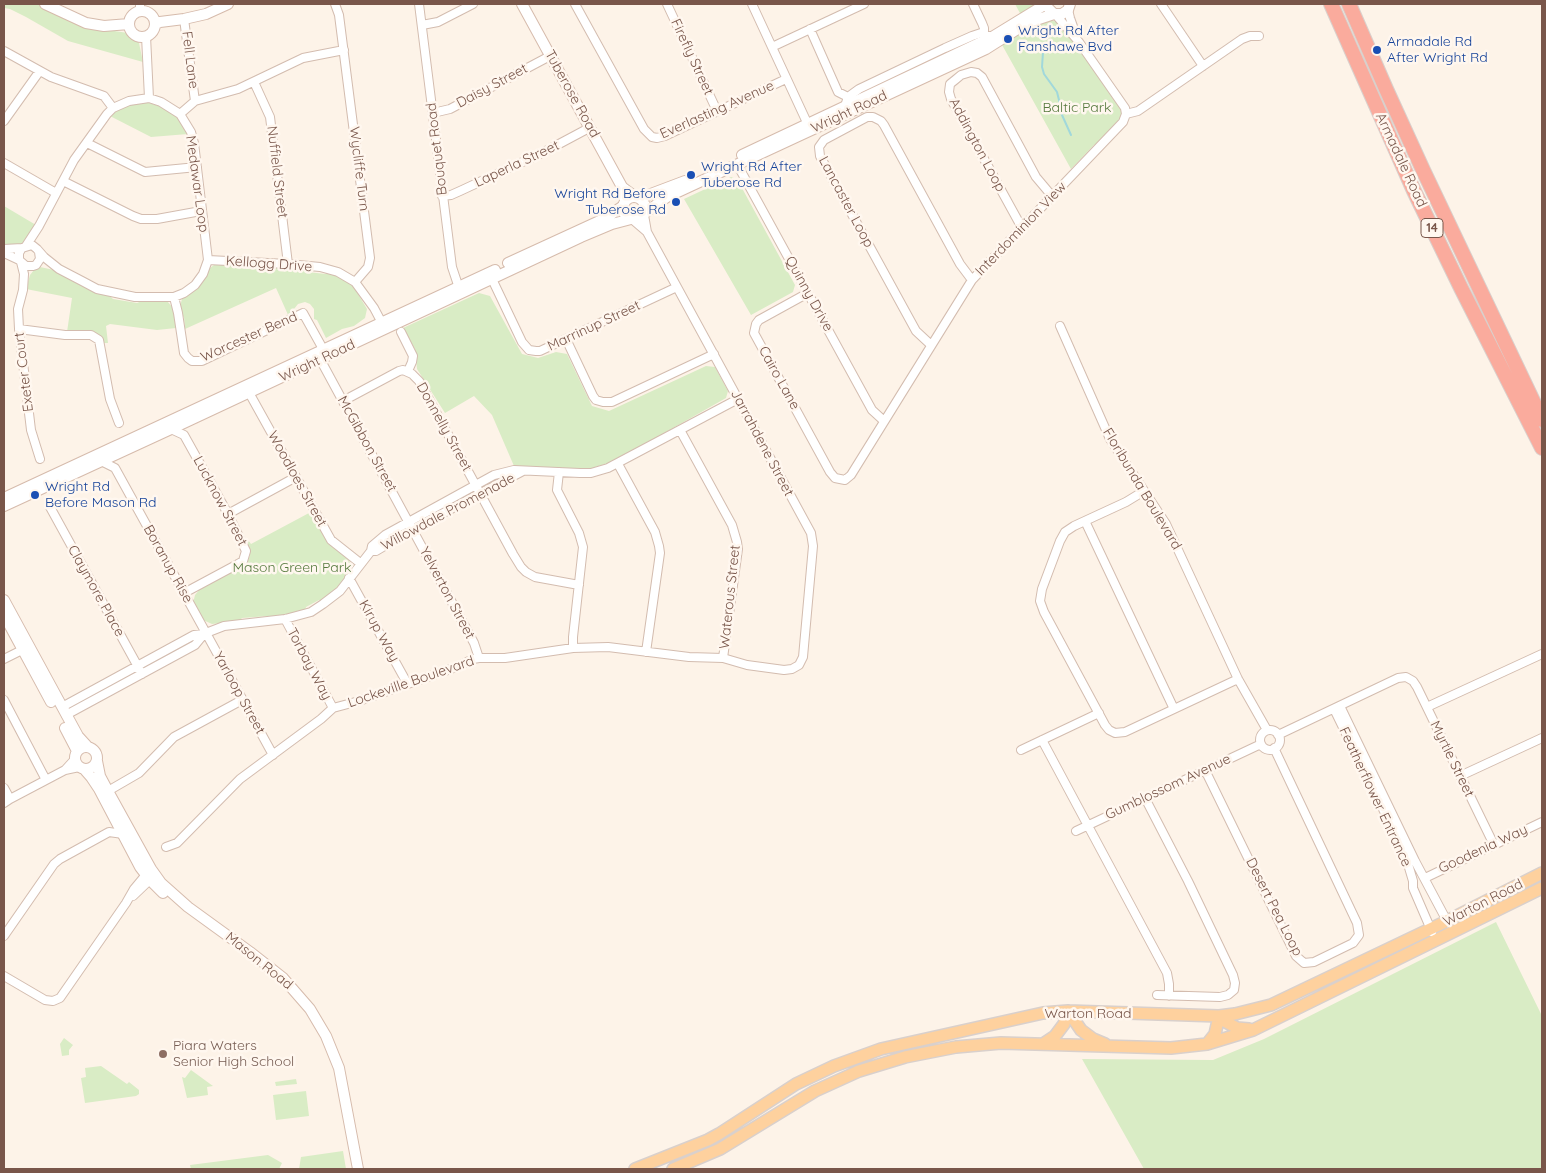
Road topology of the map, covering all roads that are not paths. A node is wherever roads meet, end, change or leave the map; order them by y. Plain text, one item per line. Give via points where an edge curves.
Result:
1 (45, 4) edge
2 (228, 4) edge
3 (335, 4) edge
4 (419, 4) edge
5 (473, 4) edge
6 (522, 4) edge
7 (575, 4) edge
8 (667, 4) edge
9 (752, 4) edge
10 (864, 4) edge
11 (973, 4) edge
12 (1047, 4) edge
13 (1161, 4) edge
14 (1331, 4) edge
15 (1349, 4) edge
16 (1070, 6) edge
17 (140, 7) edge
18 (1055, 14) junction
19 (184, 19) junction
20 (129, 24) junction
21 (155, 24) junction
22 (422, 25) junction
23 (810, 29) junction
24 (988, 35) junction
25 (146, 36) junction
26 (1259, 36) dead end
27 (1079, 42) junction
28 (772, 47) junction
29 (4, 50) edge
30 (344, 50) junction
31 (550, 56) junction
32 (1203, 66) junction
33 (39, 72) junction
34 (786, 79) junction
35 (254, 82) junction
36 (149, 98) junction
37 (195, 101) junction
38 (846, 102) junction
39 (114, 108) junction
40 (717, 111) junction
41 (433, 113) junction
42 (180, 114) junction
43 (1126, 114) junction
44 (4, 121) edge
45 (809, 127) junction
46 (590, 128) junction
47 (86, 142) junction
48 (4, 163) edge
49 (737, 164) junction
50 (197, 166) junction
51 (63, 181) junction
52 (621, 184) junction
53 (56, 193) junction
54 (442, 196) junction
55 (1052, 196) junction
56 (638, 198) junction
57 (623, 205) junction
58 (202, 211) junction
59 (644, 214) junction
60 (632, 219) junction
61 (39, 226) junction
62 (1022, 228) junction
63 (647, 232) junction
64 (24, 247) junction
65 (4, 251) edge
66 (39, 251) junction
67 (208, 260) junction
68 (20, 261) junction
69 (288, 264) junction
70 (34, 265) junction
71 (59, 269) junction
72 (492, 279) junction
73 (972, 280) junction
74 (355, 282) junction
75 (23, 284) junction
76 (677, 287) junction
77 (459, 290) junction
78 (808, 293) junction
79 (174, 297) junction
80 (383, 326) junction
81 (1060, 326) dead end
82 (19, 329) junction
83 (401, 332) dead end
84 (566, 339) junction
85 (931, 345) junction
86 (322, 354) junction
87 (714, 354) junction
88 (408, 371) junction
89 (248, 389) junction
90 (738, 399) junction
91 (343, 401) junction
92 (1542, 420) edge
93 (884, 421) junction
94 (187, 422) junction
95 (119, 423) dead end
96 (171, 430) junction
97 (680, 430) junction
98 (184, 435) junction
99 (1542, 448) edge
100 (117, 453) junction
101 (40, 459) dead end
102 (101, 461) junction
103 (618, 464) junction
104 (115, 468) junction
105 (524, 470) junction
106 (559, 472) junction
107 (296, 477) junction
108 (840, 480) joint
109 (476, 485) junction
110 (1144, 491) junction
111 (480, 493) junction
112 (4, 498) edge
113 (4, 506) edge
114 (50, 507) dead end
115 (228, 514) junction
116 (409, 521) junction
117 (1085, 521) junction
118 (413, 529) junction
119 (370, 552) junction
120 (360, 564) junction
121 (349, 578) junction
122 (578, 585) junction
123 (184, 593) junction
124 (4, 600) edge
125 (4, 615) edge
126 (285, 619) junction
127 (205, 634) junction
128 (573, 648) junction
129 (22, 650) junction
130 (646, 652) junction
131 (1542, 654) edge
132 (479, 658) junction
133 (723, 658) junction
134 (4, 659) edge
135 (137, 666) junction
136 (795, 668) joint
137 (142, 674) junction
138 (1238, 678) junction
139 (407, 683) junction
140 (4, 700) edge
141 (242, 700) junction
142 (1337, 707) junction
143 (333, 708) junction
144 (1427, 708) junction
145 (1174, 709) junction
146 (64, 711) junction
147 (1098, 713) junction
148 (1267, 730) junction
149 (1278, 735) junction
150 (1542, 738) edge
151 (1042, 740) junction
152 (1261, 744) junction
153 (88, 747) junction
154 (1274, 748) junction
155 (1021, 750) dead end
156 (272, 755) junction
157 (79, 761) junction
158 (97, 762) junction
159 (1205, 770) junction
160 (1460, 776) junction
161 (46, 780) junction
162 (4, 788) edge
163 (108, 791) junction
164 (1145, 798) junction
165 (7, 801) edge
166 (115, 819) junction
167 (1542, 822) edge
168 (1088, 825) junction
169 (1076, 831) dead end
170 (109, 832) junction
171 (123, 834) junction
172 (1494, 845) junction
173 (166, 847) dead end
174 (1542, 873) edge
175 (150, 875) junction
176 (1425, 878) junction
177 (1542, 888) edge
178 (1439, 925) junction
179 (4, 936) edge
180 (1445, 936) junction
181 (4, 976) edge
182 (1158, 995) dead end
183 (1169, 996) junction
184 (1068, 1011) junction
185 (1219, 1016) junction
186 (1253, 1030) junction
187 (1041, 1044) junction
188 (1207, 1044) junction
189 (1111, 1047) junction
190 (664, 1164) edge
191 (358, 1169) edge
192 (635, 1169) edge
193 (673, 1169) edge

1 - 20 main road via 86,23 104,26
2 - 19 main road
3 - 30 street, Wycliffe Turn
4 - 22 street, Bouquet Road
5 - 22 street via 438,22
6 - 31 main road, Tuberose Road
7 - 40 street, Everlasting Avenue via 647,134 660,138
8 - 40 street, Firefly Street
9 - 28 street
10 - 23 street
11 - 24 street
12 - 18 main road
12 - 24 main road, Wright Road
13 - 32 street
14 - 99 highway, Armadale Road / 14 via 1419,200
15 - 92 highway, Armadale Road / 14 via 1423,170
16 - 18 main road, Wright Road via 1062,14
16 - 27 street via 1070,18
17 - 20 main road
17 - 21 main road via 154,17
18 - 27 street
18 - 45 main road, Wright Road via 1027,23 986,49
19 - 21 main road
19 - 37 street, Fell Lane
20 - 25 main road via 134,34
21 - 25 main road via 153,32
22 - 41 street, Bouquet Road
23 - 28 street
23 - 38 street via 838,92
24 - 38 main road, Wright Road
25 - 36 street
26 - 32 street, Interdominion View via 1246,37
27 - 43 street
28 - 34 street
29 - 33 street
30 - 35 street via 308,56
30 - 74 street, Wycliffe Turn via 370,258 368,266
31 - 41 street, Daisy Street via 450,109
31 - 46 main road, Tuberose Road
32 - 43 street, Interdominion View via 1138,111
33 - 39 street via 102,95
33 - 44 street
34 - 40 street, Everlasting Avenue
34 - 45 street
35 - 37 street
35 - 69 street, Nuffield Street via 270,117
36 - 39 street via 129,101
36 - 42 street
37 - 42 street
38 - 45 main road, Wright Road
39 - 47 street
41 - 54 street, Bouquet Road
42 - 50 street, Medawar Loop via 191,132
43 - 55 street, Interdominion View via 1123,122
45 - 49 main road, Wright Road
45 - 56 main road, Wright Road via 674,186
46 - 52 main road, Tuberose Road
46 - 54 street, Laperla Street via 544,152
47 - 50 street via 145,172
47 - 51 street
48 - 53 street
49 - 59 main road, Wright Road via 667,198
49 - 78 street, Quinny Drive
50 - 58 street, Medawar Loop
51 - 53 street
51 - 58 street via 141,218 157,219
52 - 56 street, Tuberose Road
52 - 57 street, Tuberose Road
53 - 61 street
54 - 77 street, Bouquet Road via 453,271
55 - 62 street, Interdominion View
55 - 62 street, Addington Loop via 1036,177 982,77 972,72 961,75 950,84 951,99
56 - 57 main road via 629,198
56 - 59 main road via 645,206
57 - 60 main road via 626,216
57 - 77 main road, Wright Road via 606,218
58 - 67 street, Medawar Loop
59 - 60 main road via 639,219
59 - 63 street, Jarrahdene Street
60 - 63 street, Jarrahdene Street
60 - 72 main road, Wright Road via 606,226
61 - 64 street
61 - 66 street
62 - 73 street, Interdominion View
63 - 76 street, Jarrahdene Street
64 - 65 street
64 - 66 street via 32,246
64 - 68 street via 19,253
65 - 68 street
66 - 70 street via 40,259
66 - 71 street, Kellogg Drive
67 - 69 street, Kellogg Drive
67 - 79 street, Kellogg Drive via 195,285
68 - 70 street via 26,266
68 - 75 street, Exeter Court
69 - 74 street, Kellogg Drive via 329,269
70 - 71 street, Kellogg Drive
70 - 75 street, Exeter Court
71 - 79 street, Kellogg Drive via 97,289 135,297
72 - 77 main road, Wright Road
72 - 84 street, Marrinup Street via 525,347 540,351
73 - 85 street, Interdominion View
73 - 85 street, Lancaster Loop via 881,121 867,117 824,140 820,156 916,331
74 - 80 street, Kellogg Drive
75 - 82 street, Exeter Court via 18,309
76 - 84 street, Marrinup Street
76 - 87 street, Jarrahdene Street
77 - 80 main road, Wright Road
78 - 93 street, Quinny Drive via 872,410
78 - 108 street, Cairo Lane via 759,320 754,333 830,472
79 - 86 street, Worcester Bend via 184,354 192,361 202,361 304,313
80 - 86 main road, Wright Road
81 - 110 street, Floribunda Boulevard via 1110,439
82 - 95 street via 97,338 110,400
82 - 101 street, Exeter Court via 31,430
83 - 88 street, Donnelly Street via 413,356
84 - 87 street via 592,396 604,402 612,402
85 - 93 street, Interdominion View
86 - 89 main road, Wright Road
86 - 91 street, McGibbon Street
87 - 90 street, Jarrahdene Street
88 - 91 street, Donnelly Street via 399,371
88 - 109 street, Donnelly Street via 419,381
89 - 94 main road, Wright Road
89 - 107 street, Woodloes Street
89 - 112 main road, Wright Road
90 - 97 street, Willowdale Promenade
90 - 136 street, Jarrahdene Street via 812,538 803,657
91 - 116 street, McGibbon Street
93 - 108 street, Interdominion View via 851,475
94 - 96 main road, Wright Road
94 - 98 street
96 - 98 street
96 - 100 main road, Wright Road
97 - 103 street, Willowdale Promenade
97 - 133 street, Waterous Street via 732,525 737,542
98 - 115 street, Lucknow Street
100 - 102 main road, Wright Road
100 - 104 street
102 - 104 street
102 - 113 main road, Wright Road
103 - 106 street, Willowdale Promenade via 591,473
103 - 130 street via 655,532 660,553
104 - 123 street, Boranup Rise
105 - 106 street, Willowdale Promenade
105 - 109 street, Willowdale Promenade via 504,471
105 - 111 street, Willowdale Promenade
106 - 122 street via 557,490 580,533 583,547
107 - 115 street
107 - 120 street, Woodloes Street via 331,540
109 - 111 street, Donnelly Street
109 - 116 street, Willowdale Promenade
110 - 117 street
110 - 138 street, Floribunda Boulevard via 1169,530
111 - 118 street, Willowdale Promenade
111 - 122 street, Donnelly Street via 516,561 526,572 541,579
114 - 135 street, Claymore Place
115 - 123 street, Lucknow Street via 245,546 245,558
116 - 118 street, McGibbon Street
116 - 119 street, Willowdale Promenade via 377,541
117 - 145 street
117 - 147 street via 1065,532 1040,601
118 - 119 street, Willowdale Promenade
118 - 132 street, Yelverton Street
119 - 120 street, Willowdale Promenade
120 - 121 street, Willowdale Promenade
121 - 126 street, Willowdale Promenade via 340,591 311,612
121 - 139 street, Kirup Way
122 - 128 street
123 - 127 street, Boranup Rise
124 - 146 main road
125 - 129 main road, Mason Road
126 - 127 street, Willowdale Promenade via 229,625
126 - 143 street, Torbay Way
127 - 135 street, Willowdale Promenade via 194,635
127 - 137 street, Willowdale Promenade via 195,645
127 - 141 street, Yarloop Street
128 - 130 street, Lockeville Boulevard via 608,647
128 - 132 street, Lockeville Boulevard via 505,658
129 - 134 street
129 - 157 main road, Mason Road
130 - 133 street, Lockeville Boulevard
131 - 144 street
132 - 139 street, Lockeville Boulevard
133 - 136 street, Lockeville Boulevard via 784,670
135 - 137 street, Claymore Place
135 - 146 street, Willowdale Promenade
137 - 146 street, Willowdale Promenade
138 - 145 street
138 - 148 street, Floribunda Boulevard
139 - 143 street, Lockeville Boulevard
140 - 161 street
141 - 156 street, Yarloop Street
141 - 163 street via 174,737 139,773
142 - 144 street, Myrtle Street via 1406,677 1413,681
142 - 149 street
142 - 176 street, Featherflower Entrance
142 - 178 street, Featherflower Entrance via 1405,854 1413,888
143 - 156 street, Lockeville Boulevard
144 - 160 street, Myrtle Street
145 - 147 street via 1120,733 1109,730
146 - 153 main road
147 - 151 street
148 - 149 street
148 - 152 street via 1262,734
149 - 154 street via 1278,744
150 - 160 street
151 - 155 street
151 - 168 street
152 - 154 street via 1265,748
152 - 159 street, Gumblossom Avenue
153 - 157 main road via 82,748
153 - 158 main road via 96,752
154 - 159 street, Desert Pea Loop via 1358,923 1359,935 1353,943 1314,962 1304,963 1296,956
156 - 173 street, Lockeville Boulevard via 231,786 177,843
157 - 158 main road via 93,767
157 - 161 street
157 - 166 main road, Mason Road
158 - 163 main road, Mason Road
159 - 164 street, Gumblossom Avenue
160 - 172 street, Myrtle Street
161 - 165 street
162 - 165 street
163 - 175 main road, Mason Road
164 - 168 street, Gumblossom Avenue
164 - 183 street via 1235,983 1234,990 1220,997
166 - 170 street
166 - 171 main road, Mason Road
167 - 172 street, Goodenia Way
168 - 169 street, Gumblossom Avenue
168 - 183 street via 1167,973
170 - 171 street
170 - 179 street via 54,864
171 - 175 main road, Mason Road
172 - 176 street, Goodenia Way
174 - 178 main road, Warton Road
175 - 181 street via 126,903 60,998 45,1000
175 - 191 main road, Mason Road via 283,978 310,1009 339,1068
176 - 178 street, Featherflower Entrance
177 - 180 main road, Warton Road
178 - 180 main road
178 - 185 main road, Warton Road via 1271,1005
180 - 186 main road, Warton Road
182 - 183 street
184 - 185 main road, Warton Road
184 - 187 main road via 1055,1036
184 - 189 main road via 1081,1030
184 - 190 main road, Warton Road via 973,1028 856,1057 796,1084 713,1138
185 - 186 main road via 1237,1028
185 - 188 main road via 1215,1034
186 - 188 main road, Warton Road
187 - 189 main road, Warton Road
187 - 193 main road, Warton Road via 956,1047 879,1064 814,1091 720,1149
188 - 189 main road, Warton Road via 1171,1048
190 - 192 main road, Warton Road

